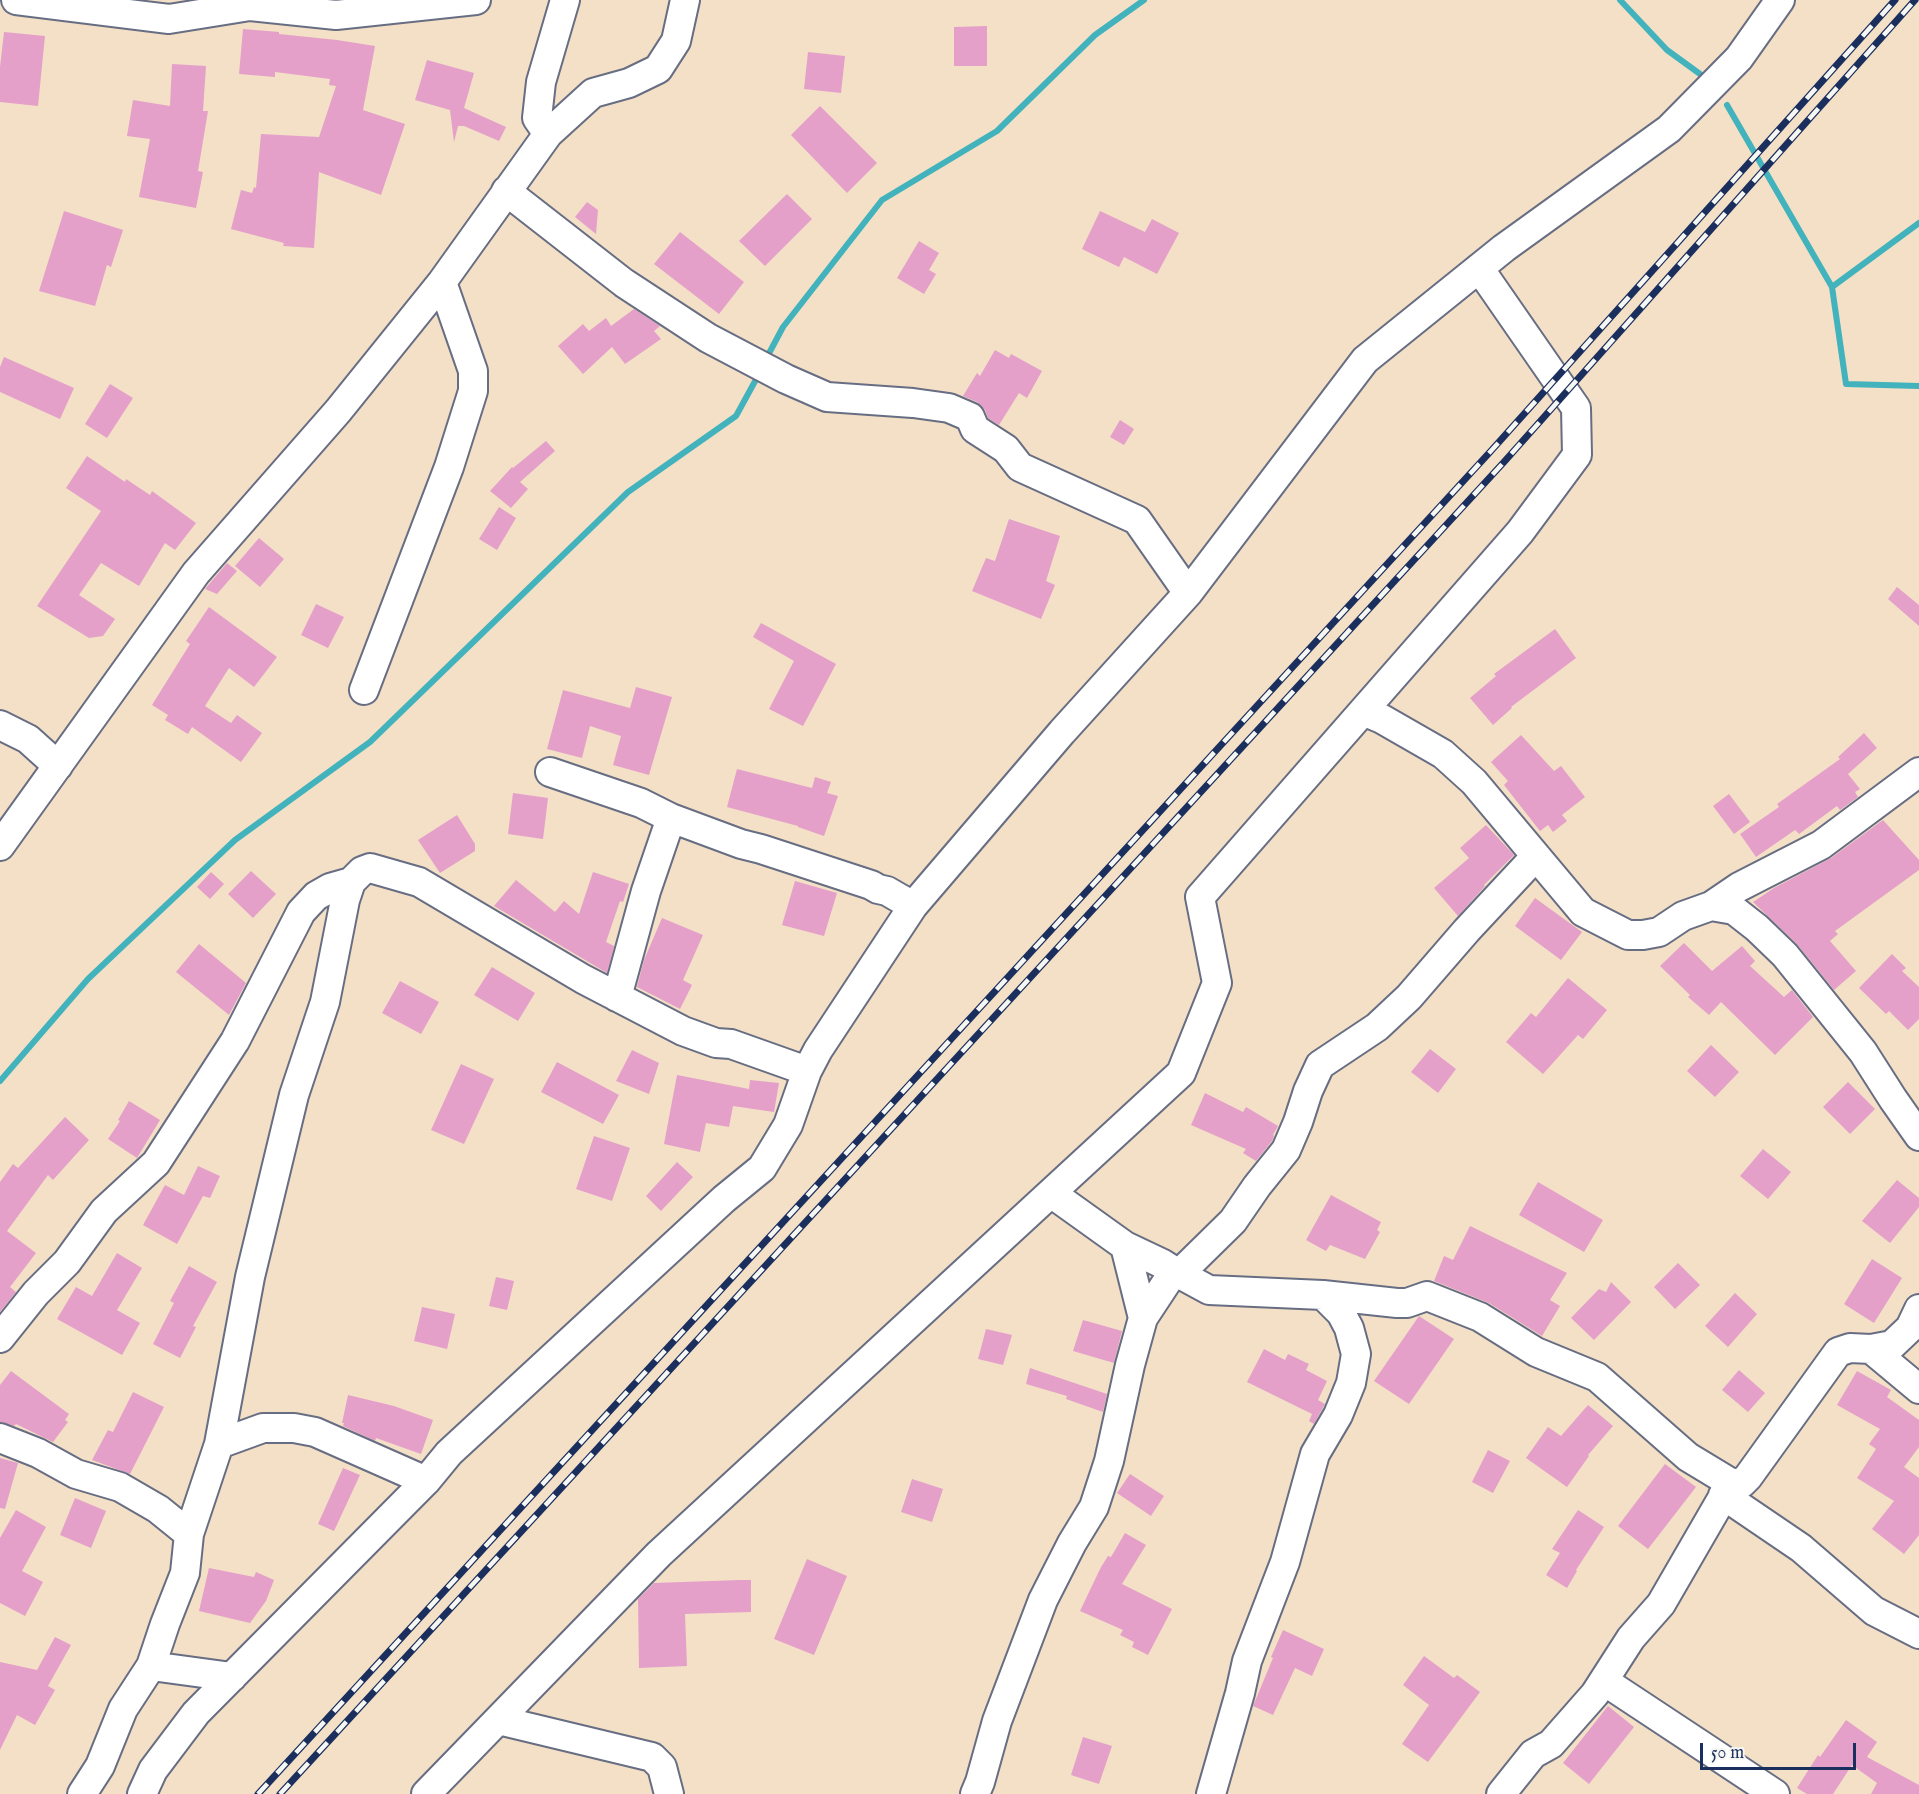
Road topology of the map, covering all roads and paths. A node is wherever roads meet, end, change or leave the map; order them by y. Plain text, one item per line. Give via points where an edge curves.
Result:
1 (16, 0) edge
2 (476, 0) edge
3 (565, 0) edge
4 (685, 0) edge
5 (1780, 0) edge
6 (548, 134) junction
7 (506, 191) junction
8 (1479, 268) junction
9 (442, 282) junction
10 (1188, 593) junction
11 (364, 690) dead end
12 (1363, 711) junction
13 (0, 724) edge
14 (58, 766) junction
15 (1919, 771) edge
16 (550, 772) dead end
17 (671, 818) junction
18 (0, 846) edge
19 (1536, 856) junction
20 (351, 882) junction
21 (913, 906) junction
22 (1711, 906) junction
23 (617, 997) junction
24 (807, 1071) junction
25 (1919, 1136) edge
26 (1051, 1193) junction
27 (1125, 1246) junction
28 (1177, 1273) junction
29 (1323, 1295) junction
30 (1919, 1309) edge
31 (1143, 1318) junction
32 (0, 1338) edge
33 (1871, 1349) junction
34 (1919, 1389) edge
35 (0, 1438) edge
36 (219, 1444) junction
37 (426, 1481) junction
38 (1727, 1489) junction
39 (189, 1534) junction
40 (1919, 1634) edge
41 (152, 1666) junction
42 (232, 1677) junction
43 (1604, 1681) junction
44 (498, 1720) junction
45 (82, 1794) edge
46 (141, 1794) edge
47 (426, 1794) edge
48 (669, 1794) edge
49 (975, 1794) edge
50 (1211, 1794) edge
51 (1501, 1794) edge
52 (1775, 1794) edge

1 - 2 street via 169,20 250,6 336,15
3 - 6 street via 541,82 537,118
4 - 6 street via 676,41 658,69 630,83 593,93
5 - 8 street via 1739,58 1669,129
6 - 7 street
7 - 9 street
7 - 10 street via 624,283 708,338 786,379 827,397 949,408 970,417 975,429 1006,449 1020,466 1137,520
8 - 10 street via 1365,360
8 - 12 street via 1576,408 1576,455 1520,532
9 - 11 street via 472,371 473,391 449,467
9 - 14 street via 338,411 196,573
10 - 21 street
12 - 19 street via 1443,754 1474,782
12 - 26 street via 1200,897 1217,983 1181,1073
13 - 14 street via 28,739
14 - 18 street
15 - 22 street via 1821,845 1739,887
16 - 17 street via 642,803
17 - 21 street via 751,848 871,885
17 - 23 street
19 - 22 street via 1583,912 1628,935 1659,932 1683,916
19 - 28 street via 1409,997 1377,1027 1320,1065 1286,1150 1233,1221
20 - 23 street via 370,868 418,882
20 - 32 street via 315,896 301,912 235,1041 156,1163 104,1211 67,1262
20 - 36 street via 326,1002 294,1095 250,1276
21 - 24 street
22 - 25 street via 1734,910 1785,955 1863,1052
23 - 24 street via 683,1031
24 - 37 street via 788,1125 762,1168 449,1453
26 - 27 street
26 - 44 street via 659,1554
27 - 28 street
27 - 31 street
28 - 29 street via 1209,1290
28 - 31 street
29 - 38 street via 1396,1304 1427,1296 1480,1317 1536,1352 1597,1377
29 - 50 street via 1349,1328 1356,1354 1351,1383 1315,1454 1285,1562 1247,1661
30 - 33 street via 1910,1328 1892,1345
31 - 49 street via 1094,1507 1043,1600 997,1721
33 - 34 street
33 - 38 street via 1838,1352 1748,1478
35 - 39 street via 76,1473 120,1487 158,1509
36 - 37 street via 263,1428 294,1428 315,1432
36 - 39 street
37 - 42 street
38 - 40 street via 1874,1611
38 - 43 street via 1661,1604 1631,1638
39 - 41 street via 185,1572
41 - 42 street
41 - 45 street via 123,1709 100,1766
42 - 46 street via 196,1713 153,1770
43 - 51 street via 1551,1743 1533,1754
43 - 52 street
44 - 47 street
44 - 48 street via 652,1757 662,1767

